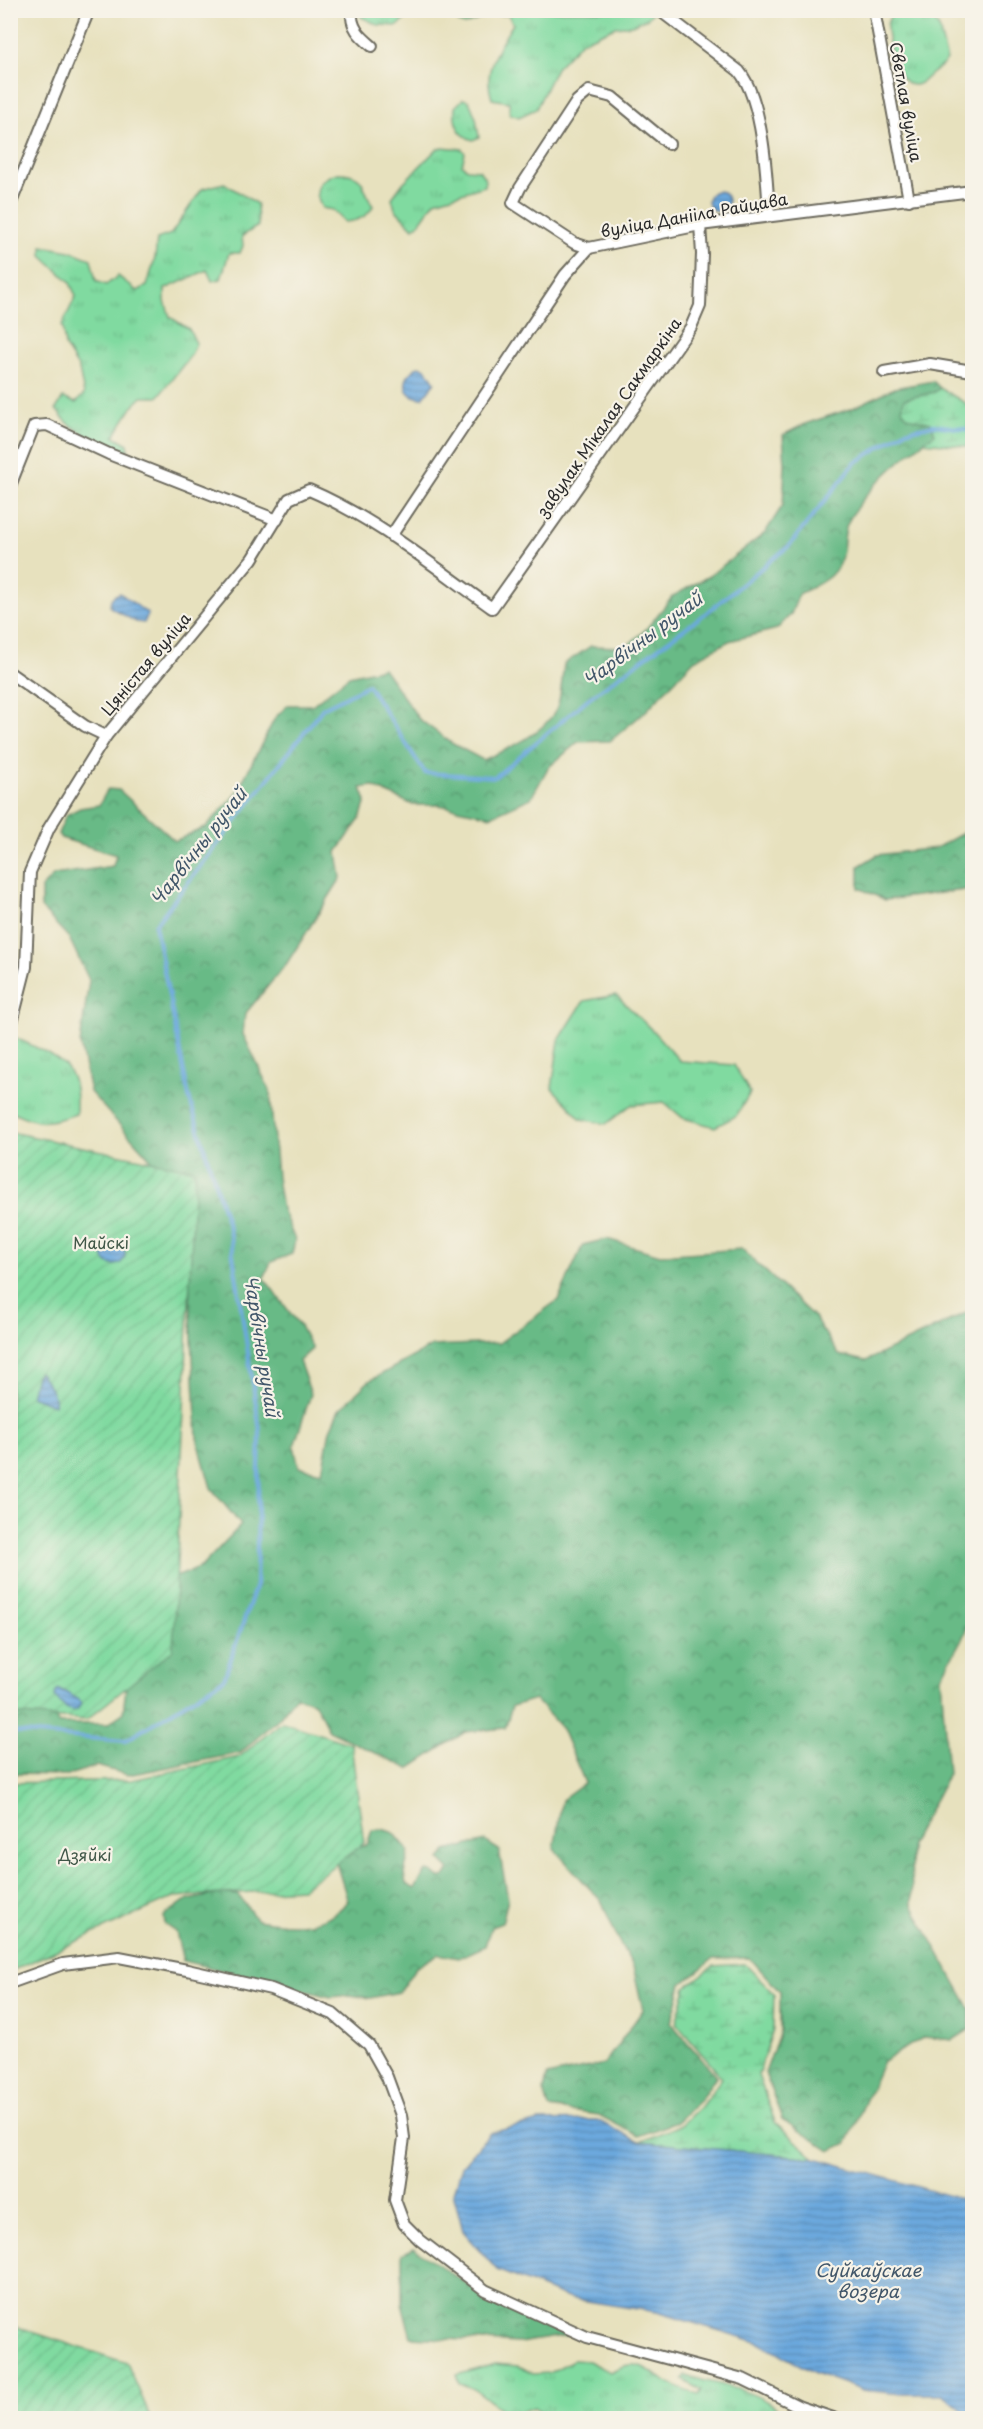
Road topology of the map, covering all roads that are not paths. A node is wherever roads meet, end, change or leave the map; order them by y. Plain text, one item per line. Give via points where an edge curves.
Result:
1 (89, 10) edge
2 (352, 10) edge
3 (874, 10) edge
4 (663, 13) dead end
5 (372, 46) dead end
6 (669, 144) dead end
7 (972, 191) edge
8 (909, 200) junction
9 (10, 205) edge
10 (769, 215) junction
11 (700, 225) junction
12 (589, 248) junction
13 (972, 371) edge
14 (884, 372) dead end
15 (10, 486) edge
16 (277, 520) junction
17 (391, 536) junction
18 (10, 673) edge
19 (106, 736) junction
20 (10, 1030) edge
21 (10, 1983) edge
22 (833, 2418) edge

1 - 9 street
2 - 5 street via 357,34
3 - 8 street, Светлая вуліца
4 - 10 street via 747,81 765,163
6 - 12 street via 612,97 590,91 577,101 513,203 574,243
7 - 8 street, вуліца Данііла Райцава
8 - 10 street, вуліца Данііла Райцава
10 - 11 street, вуліца Данііла Райцава
11 - 12 street, вуліца Данііла Райцава
11 - 17 street, завулак Мікалая Сакмаркіна via 700,306 691,327 492,608
12 - 17 street, вуліца Данііла Райцава via 565,275
13 - 14 street via 930,364
15 - 16 street via 34,426 47,425 109,454
16 - 17 street, Цяністая вуліца via 290,499 309,490 332,499
16 - 19 street, Цяністая вуліца via 252,559
18 - 19 street, Цяністая вуліца via 85,726
19 - 20 street via 50,828 30,872 26,968
21 - 22 street via 63,1964 118,1957 271,1989 333,2014 369,2045 401,2115 405,2138 395,2200 404,2224 420,2240 485,2290 587,2337 743,2379 800,2407

